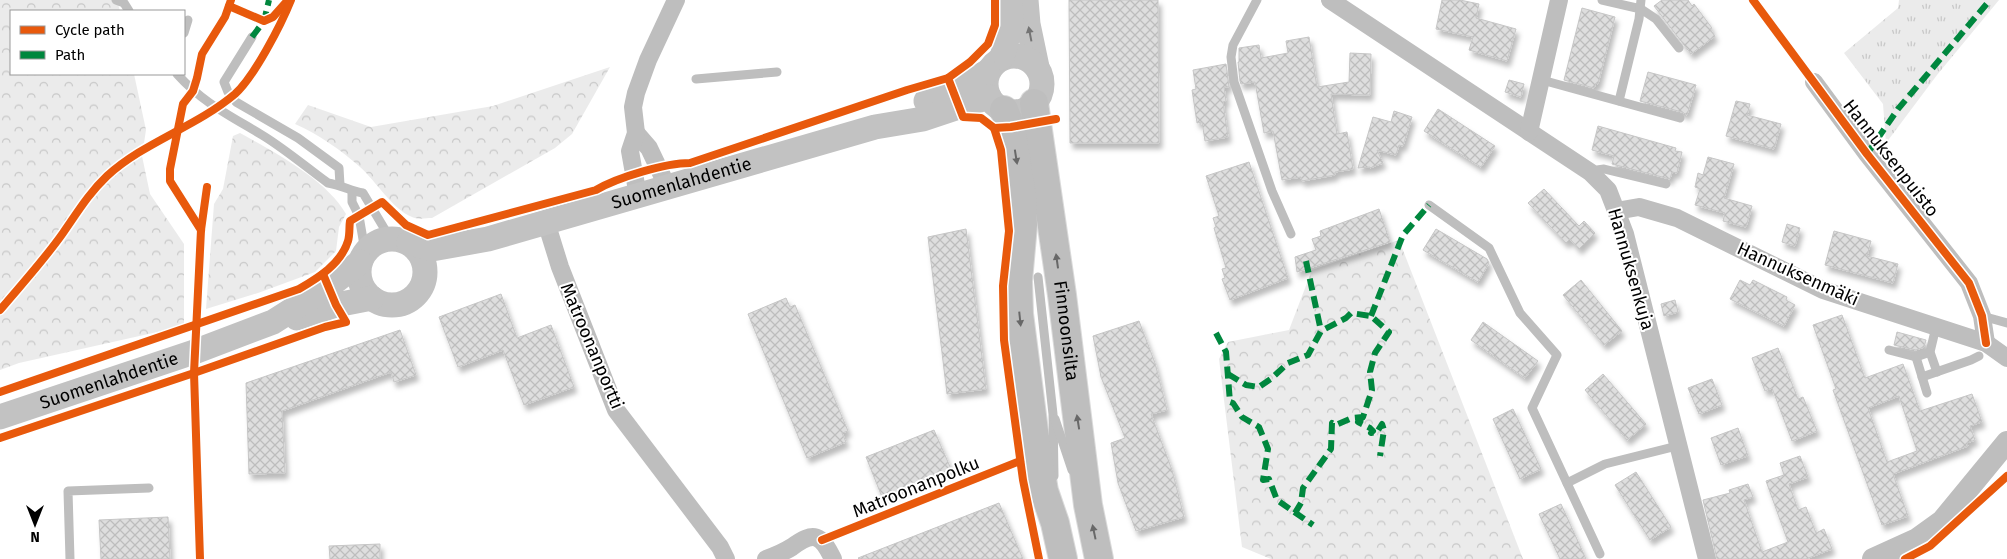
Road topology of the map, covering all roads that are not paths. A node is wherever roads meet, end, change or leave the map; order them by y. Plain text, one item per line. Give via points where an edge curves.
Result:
1 (676, 0) edge
2 (1010, 0) edge
3 (1026, 0) edge
4 (1257, 0) edge
5 (1330, 0) edge
6 (1559, 0) edge
7 (1602, 0) edge
8 (1641, 4) edge
9 (188, 20) dead end
10 (185, 30) edge
11 (252, 37) dead end
12 (1679, 48) dead end
13 (995, 65) junction
14 (1037, 67) junction
15 (777, 72) dead end
16 (178, 75) edge
17 (696, 79) dead end
18 (1542, 80) junction
19 (1814, 82) dead end
20 (1619, 101) junction
21 (1034, 103) junction
22 (996, 104) junction
23 (1680, 118) dead end
24 (875, 126) junction
25 (1529, 132) junction
26 (636, 133) junction
27 (1590, 172) junction
28 (1666, 184) dead end
29 (340, 185) junction
30 (668, 188) junction
31 (352, 191) junction
32 (638, 196) junction
33 (1429, 205) dead end
34 (1616, 211) junction
35 (546, 222) junction
36 (1291, 234) dead end
37 (488, 239) junction
38 (400, 241) junction
39 (363, 256) junction
40 (425, 274) junction
41 (1038, 277) dead end
42 (378, 301) junction
43 (1982, 316) junction
44 (273, 322) junction
45 (2007, 323) edge
46 (1936, 328) junction
47 (1888, 350) dead end
48 (1982, 350) junction
49 (1930, 352) junction
50 (1916, 357) junction
51 (2007, 358) edge
52 (1937, 372) junction
53 (1922, 377) junction
54 (1927, 393) dead end
55 (1053, 414) junction
56 (0, 417) edge
57 (1677, 446) junction
58 (2006, 446) edge
59 (1567, 483) junction
60 (149, 488) dead end
61 (1088, 505) junction
62 (1054, 523) junction
63 (1600, 554) dead end
64 (771, 557) edge
65 (70, 559) edge
66 (726, 559) edge
67 (833, 559) edge
68 (1063, 559) edge
69 (1100, 559) edge
70 (1707, 559) edge
71 (1874, 559) edge

1 - 26 street via 639,81 634,107
2 - 13 main road via 1011,25
14 -> 3 main road
4 - 36 lane via 1233,45 1232,70 1266,172
5 - 25 street, Hannuksenkuja
6 - 18 street
7 - 8 lane
8 - 12 lane
8 - 20 lane
9 - 10 lane
11 - 29 lane via 224,82 228,92 236,102 298,138 339,168
13 - 14 main road via 1011,55 1021,56
13 - 22 main road via 985,85
13 - 24 main road, Suomenlahdentie via 953,91
14 - 21 main road via 1042,85
15 - 17 lane
16 - 29 lane via 219,111 263,136 328,183
18 - 20 lane
18 - 25 street
19 - 43 street, Hannuksenpuisto via 1969,283
20 - 23 lane
21 - 22 main road via 1015,112
61 -> 21 main road, Finnoonsilta
22 - 24 main road, Suomenlahdentie
22 -> 62 main road via 1011,127 1022,196 1019,314 1041,474
24 - 30 main road, Suomenlahdentie
25 - 27 street, Hannuksenkuja
26 - 30 street via 649,148
26 - 32 street via 630,151
27 - 28 lane via 1604,169
27 - 34 street, Hannuksenkuja via 1608,190
29 - 31 lane
30 - 32 main road, Suomenlahdentie
31 - 38 lane via 363,193
31 - 39 lane via 352,202 359,216
32 - 35 main road, Suomenlahdentie
33 - 59 lane via 1489,248 1520,312 1557,354 1532,408
34 - 46 street, Hannuksenmäki via 1639,207 1677,218 1823,290
34 - 57 street, Hannuksenkuja via 1625,234
35 - 37 main road, Suomenlahdentie
35 - 66 street, Matroonanportti via 561,270 616,410
37 - 38 main road, Suomenlahdentie via 432,249
37 - 40 main road, Suomenlahdentie via 459,259
38 - 39 main road via 376,242
38 - 40 main road via 421,256
39 - 42 main road via 358,272 360,282 365,291
39 - 44 main road, Suomenlahdentie via 328,287
40 - 42 main road via 413,297 402,303
41 - 55 lane
42 - 44 main road, Suomenlahdentie via 336,305
43 - 45 lane
43 - 48 street, Hannuksenpuisto
44 - 56 main road, Suomenlahdentie
46 - 48 street, Hannuksenmäki
46 - 49 lane
47 - 50 lane
48 - 51 street, Hannuksenmäki
48 - 52 lane via 1972,360
49 - 50 lane
49 - 52 lane
50 - 53 lane
52 - 53 lane
53 - 54 lane
55 - 61 lane via 1074,479
55 - 62 lane
57 - 59 lane via 1605,464
57 - 70 street, Hannuksenkuja
58 - 71 street via 1942,521 1917,540
59 - 63 lane
60 - 65 lane via 68,491
69 -> 61 main road, Finnoonsilta
62 - 68 main road
64 - 67 street via 813,536 822,540

